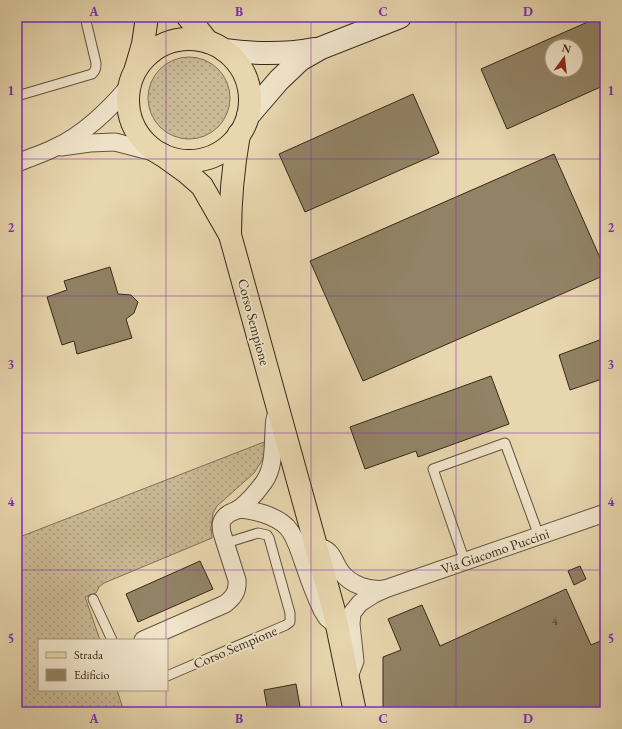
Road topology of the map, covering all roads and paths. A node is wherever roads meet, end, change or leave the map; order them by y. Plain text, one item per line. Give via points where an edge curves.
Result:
1 (85, 17) edge
2 (147, 17) edge
3 (188, 17) edge
4 (400, 17) edge
5 (216, 46) junction
6 (321, 48) junction
7 (132, 78) junction
8 (17, 96) edge
9 (244, 126) junction
10 (55, 148) junction
11 (161, 154) junction
12 (17, 163) edge
13 (230, 235) junction
14 (278, 410) junction
15 (238, 510) junction
16 (605, 513) edge
17 (539, 536) junction
18 (226, 543) junction
19 (316, 546) junction
20 (466, 562) junction
21 (385, 589) junction
22 (93, 600) dead end
23 (338, 626) junction
24 (112, 639) edge
25 (145, 639) edge
26 (168, 676) edge
27 (348, 679) junction
28 (355, 712) edge

1 - 8 lane via 96,70 92,74
2 - 7 main road via 143,44
3 - 5 main road
4 - 6 street
5 - 6 street via 248,53 269,54
5 - 7 main road via 191,39 174,41 158,47 145,57
5 - 9 main road via 237,62 246,77 250,96
6 - 9 street via 300,60 279,80
7 - 10 street via 114,104 82,131
7 - 11 main road via 128,103 131,119 148,145
9 - 11 main road via 226,149 208,158 176,160
9 - 13 main road, Corso Sempione via 236,153 230,202
10 - 11 street via 115,142
10 - 12 street
11 - 13 main road, Corso Sempione via 202,186
13 - 14 main road, Corso Sempione
14 - 15 street, Corso Sempione via 270,472 253,497
14 - 19 main road, Corso Sempione
15 - 18 street, Corso Sempione via 229,513 222,522
15 - 23 street via 252,510 286,527 296,543 322,610 327,618
16 - 17 street, Via Giacomo Puccini
17 - 20 street, Via Giacomo Puccini
17 - 20 lane via 505,443 433,469
18 - 25 street, Corso Sempione via 238,587 231,600
18 - 26 lane, Corso Sempione via 258,533 267,535 290,613 290,622
19 - 21 street via 325,548 341,573 354,583 371,589
19 - 23 main road, Corso Sempione
20 - 21 street, Via Giacomo Puccini
21 - 27 street, Via Giacomo Puccini via 367,598 352,613 355,661
22 - 24 lane
23 - 27 main road, Corso Sempione
27 - 28 main road, Corso Sempione

